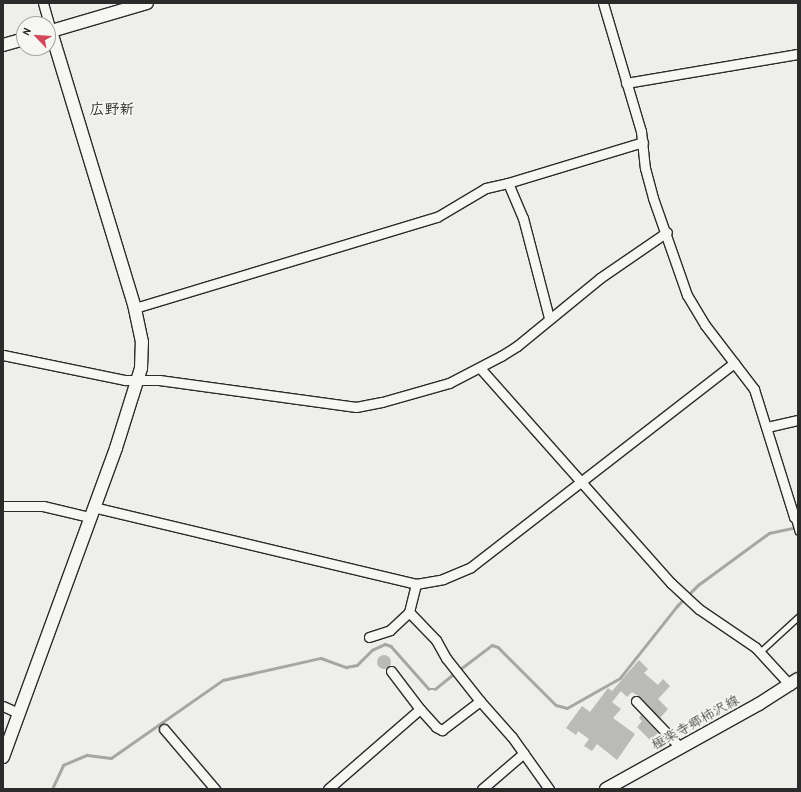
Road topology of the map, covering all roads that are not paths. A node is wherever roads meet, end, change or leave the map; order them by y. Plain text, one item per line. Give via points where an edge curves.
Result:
1 (43, 3) edge
2 (147, 3) edge
3 (603, 3) edge
4 (46, 16) edge
5 (56, 30) edge
6 (16, 41) edge
7 (3, 45) edge
8 (56, 51) edge
9 (798, 54) edge
10 (626, 83) junction
11 (643, 142) junction
12 (508, 183) junction
13 (667, 232) junction
14 (135, 308) junction
15 (549, 318) junction
16 (3, 355) edge
17 (734, 363) junction
18 (480, 368) junction
19 (139, 381) junction
20 (798, 420) edge
21 (767, 427) junction
22 (580, 482) junction
23 (3, 506) edge
24 (91, 512) junction
25 (796, 517) edge
26 (798, 531) edge
27 (416, 584) junction
28 (409, 612) junction
29 (798, 617) edge
30 (369, 637) dead end
31 (760, 652) junction
32 (391, 671) dead end
33 (794, 682) edge
34 (480, 701) junction
35 (636, 701) dead end
36 (3, 706) edge
37 (420, 709) junction
38 (18, 713) junction
39 (164, 729) dead end
40 (680, 747) junction
41 (524, 753) junction
42 (3, 756) edge
43 (546, 788) edge
44 (215, 789) edge
45 (328, 789) edge
46 (482, 789) edge
47 (606, 789) edge

1 - 4 street
2 - 5 street
3 - 10 street
6 - 7 street
8 - 14 street
9 - 10 street
10 - 11 street
11 - 12 street
11 - 13 street via 645,168
12 - 14 street via 486,188 437,217
12 - 15 street via 523,218
13 - 15 street via 600,278
13 - 17 street via 687,296
14 - 19 street via 142,342
15 - 18 street via 517,346
16 - 19 street
17 - 21 street via 754,389
17 - 22 street
18 - 19 street via 449,383 356,407 159,380
18 - 22 street
19 - 24 street
20 - 21 street
21 - 25 street
22 - 27 street via 471,567 443,579
22 - 31 street via 671,583 699,608 738,633
23 - 24 street via 43,506
24 - 27 street
24 - 38 street
25 - 26 lane
27 - 28 street
28 - 30 street via 390,630
28 - 34 street via 436,640 446,658
29 - 31 lane
31 - 33 street
32 - 37 street
33 - 40 street, 極楽寺郷柿沢線
34 - 37 street via 442,730
34 - 41 street
35 - 40 street
36 - 38 street
37 - 45 street
38 - 42 street
39 - 44 street
40 - 47 street, 極楽寺郷柿沢線
41 - 43 street
41 - 46 street

